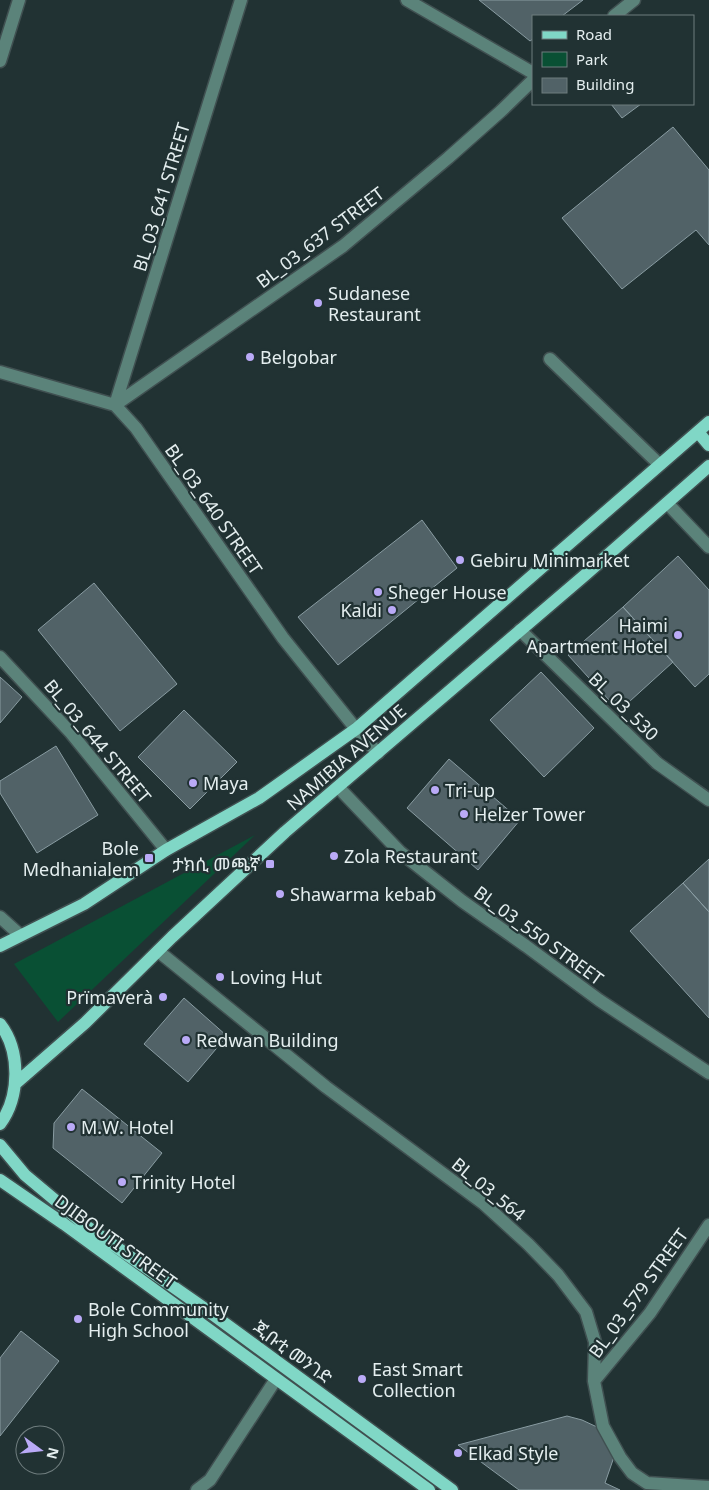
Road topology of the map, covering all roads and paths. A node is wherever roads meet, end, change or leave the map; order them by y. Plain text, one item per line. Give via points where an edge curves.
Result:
1 (19, 0) edge
2 (241, 0) edge
3 (407, 0) edge
4 (634, 0) edge
5 (615, 15) edge
6 (0, 61) edge
7 (532, 72) edge
8 (532, 81) edge
9 (550, 359) dead end
10 (0, 372) edge
11 (114, 405) junction
12 (709, 422) edge
13 (698, 432) junction
14 (709, 446) edge
15 (659, 464) junction
16 (709, 466) edge
17 (667, 503) junction
18 (709, 547) edge
19 (520, 630) junction
20 (0, 657) edge
21 (356, 729) junction
22 (378, 753) junction
23 (339, 788) junction
24 (709, 800) edge
25 (166, 850) junction
26 (0, 917) edge
27 (20, 935) junction
28 (0, 946) edge
29 (158, 952) junction
30 (0, 1024) edge
31 (709, 1073) edge
32 (15, 1084) junction
33 (0, 1124) edge
34 (0, 1145) edge
35 (0, 1180) edge
36 (709, 1225) edge
37 (276, 1379) junction
38 (594, 1381) junction
39 (644, 1486) edge
40 (709, 1486) edge
41 (197, 1490) edge
42 (429, 1490) edge
43 (452, 1490) edge

1 - 6 street
2 - 11 street, BL_03_641 STREET
3 - 7 street
4 - 5 street
8 - 11 street, BL_03_637 STREET via 448,158 343,246
9 - 15 street
10 - 11 street
11 - 21 street, BL_03_640 STREET via 136,428 283,638
12 - 13 main road, NAMIBIA AVENUE
13 - 14 main road
13 - 15 main road, NAMIBIA AVENUE
15 - 21 main road, NAMIBIA AVENUE
16 - 17 main road, NAMIBIA AVENUE
17 - 18 street
17 - 19 main road, NAMIBIA AVENUE
19 - 22 main road, NAMIBIA AVENUE
19 - 24 street, BL_03_530 via 657,763
20 - 25 street, BL_03_644 STREET via 71,733
21 - 22 street, BL_03_640 STREET
21 - 25 main road, NAMIBIA AVENUE via 258,798
22 - 23 main road, NAMIBIA AVENUE
23 - 29 main road, NAMIBIA AVENUE via 285,832
23 - 31 street, BL_03_550 STREET via 400,852 462,901 599,1000
25 - 27 main road, NAMIBIA AVENUE via 84,904
26 - 27 street
27 - 28 main road, NAMIBIA AVENUE
29 - 32 main road, NAMIBIA AVENUE via 85,1023
29 - 38 street, BL_03_564 via 326,1087 484,1204 528,1244 558,1275 586,1312 595,1342
30 - 32 main road via 14,1056
32 - 33 main road via 11,1103
34 - 43 main road, ጂቡቲ መንገድ via 25,1175 86,1226
35 - 37 main road, DJIBOUTI STREET
36 - 38 street, BL_03_579 STREET via 650,1313
37 - 41 street via 210,1480
37 - 42 main road, DJIBOUTI STREET
38 - 39 street, BL_03_564 via 603,1426 620,1457
39 - 40 street, BL_03_564

